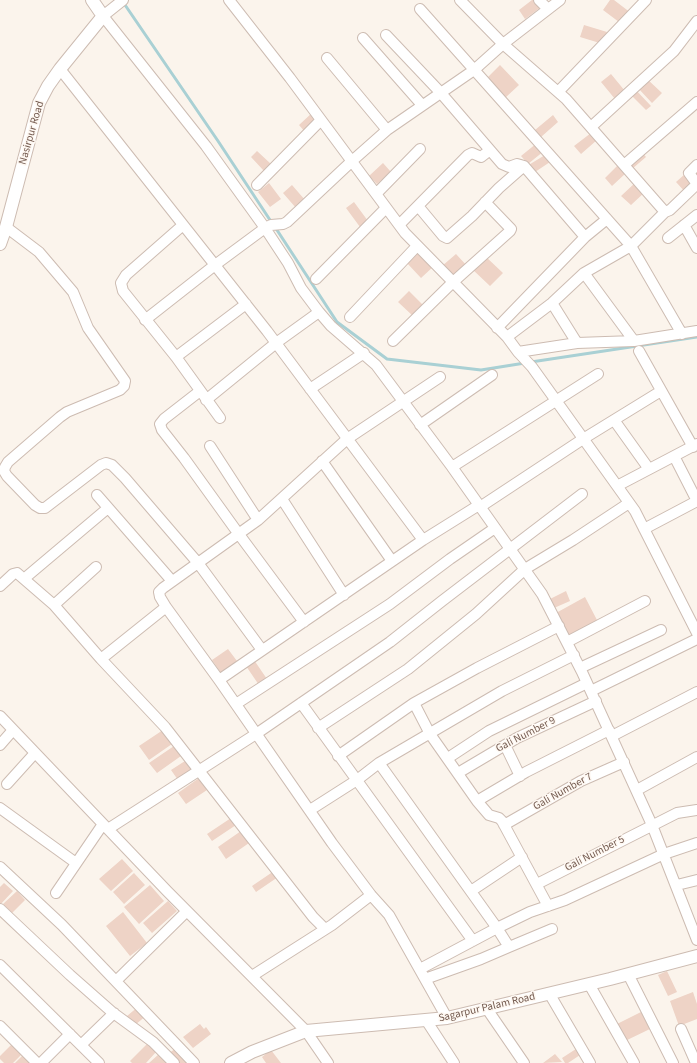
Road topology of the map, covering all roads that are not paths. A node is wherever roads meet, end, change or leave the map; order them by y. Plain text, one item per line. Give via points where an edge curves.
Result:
1 (92, 0) edge
2 (123, 0) edge
3 (229, 0) edge
4 (460, 0) edge
5 (540, 0) edge
6 (560, 0) edge
7 (646, 0) edge
8 (548, 9) junction
9 (420, 10) dead end
10 (107, 13) junction
11 (697, 21) edge
12 (386, 35) dead end
13 (363, 38) dead end
14 (503, 44) junction
15 (327, 58) dead end
16 (60, 69) junction
17 (474, 70) junction
18 (440, 92) junction
19 (558, 92) junction
20 (697, 102) edge
21 (422, 105) junction
22 (321, 120) junction
23 (591, 127) junction
24 (387, 130) junction
25 (420, 149) dead end
26 (490, 150) junction
27 (352, 161) junction
28 (624, 165) junction
29 (697, 165) edge
30 (524, 166) junction
31 (258, 185) dead end
32 (376, 194) junction
33 (485, 202) junction
34 (418, 206) junction
35 (386, 208) junction
36 (665, 212) junction
37 (697, 215) edge
38 (607, 219) junction
39 (399, 224) junction
40 (684, 224) junction
41 (183, 225) junction
42 (6, 227) junction
43 (268, 227) junction
44 (585, 237) junction
45 (668, 238) dead end
46 (0, 244) edge
47 (417, 246) junction
48 (631, 246) junction
49 (697, 248) edge
50 (215, 265) junction
51 (584, 273) junction
52 (316, 279) dead end
53 (452, 283) junction
54 (552, 303) junction
55 (246, 304) junction
56 (319, 312) junction
57 (350, 317) dead end
58 (145, 320) junction
59 (497, 328) junction
60 (697, 331) edge
61 (682, 334) junction
62 (507, 337) junction
63 (393, 341) dead end
64 (634, 341) junction
65 (276, 343) junction
66 (577, 343) junction
67 (639, 351) dead end
68 (364, 353) junction
69 (521, 354) junction
70 (176, 357) junction
71 (598, 374) dead end
72 (492, 375) dead end
73 (440, 377) dead end
74 (310, 389) junction
75 (200, 391) junction
76 (661, 391) junction
77 (206, 400) junction
78 (555, 400) junction
79 (404, 402) junction
80 (220, 418) dead end
81 (614, 420) junction
82 (420, 425) junction
83 (347, 439) junction
84 (583, 439) junction
85 (210, 446) dead end
86 (695, 446) edge
87 (674, 456) junction
88 (322, 462) junction
89 (452, 467) junction
90 (649, 469) junction
91 (617, 486) junction
92 (582, 494) dead end
93 (97, 496) dead end
94 (282, 499) junction
95 (697, 501) edge
96 (629, 503) junction
97 (480, 507) junction
98 (108, 508) junction
99 (258, 520) junction
100 (495, 528) junction
101 (644, 529) junction
102 (238, 533) junction
103 (423, 540) junction
104 (510, 548) junction
105 (392, 561) junction
106 (198, 563) junction
107 (96, 567) dead end
108 (525, 569) junction
109 (25, 578) junction
110 (172, 581) junction
111 (0, 586) edge
112 (344, 595) junction
113 (645, 601) dead end
114 (54, 605) junction
115 (166, 607) junction
116 (304, 622) junction
117 (559, 626) junction
118 (661, 630) dead end
119 (697, 633) edge
120 (697, 639) edge
121 (567, 642) junction
122 (262, 650) junction
123 (574, 655) junction
124 (101, 658) junction
125 (580, 668) junction
126 (219, 680) junction
127 (589, 687) junction
128 (697, 692) edge
129 (596, 701) junction
130 (301, 703) junction
131 (414, 703) junction
132 (236, 704) junction
133 (0, 716) edge
134 (318, 728) junction
135 (13, 730) junction
136 (429, 732) junction
137 (610, 733) junction
138 (256, 734) junction
139 (0, 745) edge
140 (505, 745) junction
141 (35, 753) junction
142 (338, 756) junction
143 (697, 757) edge
144 (448, 758) junction
145 (624, 762) junction
146 (379, 763) junction
147 (199, 770) junction
148 (458, 772) junction
149 (520, 776) junction
150 (357, 780) junction
151 (7, 784) dead end
152 (637, 790) junction
153 (478, 801) junction
154 (0, 808) edge
155 (310, 810) junction
156 (697, 810) edge
157 (504, 825) junction
158 (652, 825) junction
159 (106, 827) junction
160 (697, 843) edge
161 (664, 854) junction
162 (522, 857) junction
163 (76, 863) junction
164 (0, 867) edge
165 (697, 880) edge
166 (537, 884) junction
167 (677, 885) junction
168 (471, 891) junction
169 (56, 893) dead end
170 (371, 895) junction
171 (548, 906) junction
172 (0, 909) edge
173 (187, 911) junction
174 (692, 913) edge
175 (497, 928) junction
176 (325, 929) junction
177 (552, 929) dead end
178 (697, 940) edge
179 (473, 941) junction
180 (509, 947) junction
181 (697, 956) edge
182 (0, 965) edge
183 (420, 969) junction
184 (628, 974) junction
185 (252, 976) junction
186 (425, 979) junction
187 (116, 982) junction
188 (589, 984) junction
189 (549, 993) junction
190 (487, 1009) junction
191 (114, 1013) junction
192 (447, 1018) junction
193 (426, 1020) junction
194 (0, 1026) edge
195 (681, 1029) dead end
196 (306, 1031) junction
197 (70, 1034) junction
198 (81, 1045) junction
199 (37, 1063) edge
200 (41, 1063) edge
201 (99, 1063) edge
202 (174, 1063) edge
203 (194, 1063) edge
204 (231, 1063) edge
205 (328, 1063) edge
206 (454, 1063) edge
207 (524, 1063) edge
208 (590, 1063) edge
209 (634, 1063) edge
210 (673, 1063) edge
211 (697, 1063) edge

1 - 10 street
2 - 10 street, Nasirpur Road
3 - 22 street
4 - 14 street
5 - 8 street
6 - 8 street
7 - 19 street
8 - 14 street
9 - 17 street
10 - 16 street, Nasirpur Road
10 - 43 street
11 - 23 street via 674,50
12 - 18 street
13 - 21 street
14 - 17 street
14 - 19 street
15 - 24 street
16 - 41 street
16 - 42 street, Nasirpur Road via 39,103
17 - 18 street
17 - 38 street
18 - 21 street
18 - 26 street
19 - 23 street
20 - 28 street
21 - 24 street
22 - 27 street
22 - 31 street
23 - 28 street
24 - 27 street
25 - 32 street
26 - 30 street via 506,167 517,164
26 - 34 street via 481,157 472,153 468,155
27 - 32 street
27 - 43 street via 290,219 283,224
28 - 36 street
29 - 36 street via 689,172 697,184
30 - 33 street
30 - 44 street
32 - 35 street
33 - 34 street via 447,238
33 - 53 street via 510,231
34 - 39 street
35 - 39 street
35 - 52 street
36 - 48 street
37 - 40 street
38 - 44 street
38 - 48 street
39 - 47 street
40 - 45 street
40 - 49 street
41 - 50 street
41 - 58 street via 126,275 121,283 123,291
42 - 46 street, Nasirpur Road
42 - 106 street via 39,252 73,292 88,328 125,381 120,390 60,417 8,462 4,471 35,506 45,508 101,465 112,465
43 - 50 street
43 - 56 street via 302,288
44 - 59 street
47 - 53 street
47 - 57 street
48 - 51 street
48 - 61 street
50 - 55 street
50 - 58 street
51 - 54 street
51 - 64 street
53 - 59 street
53 - 63 street
54 - 62 street
54 - 66 street
55 - 65 street
55 - 70 street
56 - 65 street
56 - 68 street via 331,326
58 - 70 street
59 - 62 street
60 - 61 street
61 - 64 street
62 - 69 street
64 - 66 street
65 - 74 street
65 - 77 street
66 - 69 street
67 - 76 street
68 - 74 street
68 - 79 street
69 - 78 street
70 - 75 street
71 - 78 street
72 - 82 street
73 - 79 street
74 - 83 street
75 - 77 street
75 - 102 street via 160,424
76 - 81 street
76 - 86 street
77 - 80 street
78 - 84 street
78 - 89 street
79 - 82 street
79 - 83 street
81 - 84 street
81 - 90 street
82 - 89 street
83 - 88 street
83 - 103 street
84 - 91 street
84 - 97 street
85 - 99 street
86 - 87 street
87 - 90 street
87 - 95 street
88 - 94 street
88 - 105 street
89 - 97 street
90 - 91 street
91 - 96 street
92 - 104 street
93 - 98 street
94 - 99 street
94 - 112 street
95 - 101 street
96 - 101 street
96 - 108 street
97 - 100 street
97 - 103 street via 478,505
98 - 109 street
98 - 110 street
99 - 102 street
100 - 104 street
100 - 132 street via 450,558 390,604
101 - 119 street
102 - 106 street
102 - 116 street
103 - 105 street
104 - 108 street
104 - 130 street via 390,642
105 - 112 street
106 - 110 street
106 - 122 street
107 - 114 street
108 - 117 street
108 - 134 street via 476,614 408,669
109 - 111 street via 17,573 13,574
109 - 114 street
110 - 115 street via 159,592
112 - 116 street
113 - 121 street
114 - 124 street
115 - 124 street
115 - 126 street
116 - 122 street
117 - 121 street
117 - 131 street
118 - 125 street
120 - 127 street
121 - 123 street
122 - 126 street
123 - 125 street
123 - 136 street
124 - 147 street via 165,727
125 - 127 street
126 - 132 street
127 - 129 street
127 - 144 street via 489,731
128 - 137 street
129 - 137 street
129 - 140 street, Gali Number 9
130 - 134 street
130 - 138 street
131 - 136 street
131 - 142 street
132 - 138 street
133 - 135 street
134 - 142 street
135 - 139 street
135 - 141 street
136 - 144 street
136 - 146 street
137 - 145 street
137 - 149 street
138 - 147 street
138 - 155 street
140 - 148 street, Gali Number 9
140 - 149 street
141 - 151 street
141 - 159 street
142 - 150 street
143 - 152 street
144 - 148 street
145 - 152 street
145 - 157 street, Gali Number 7 via 581,781
146 - 150 street
146 - 168 street
147 - 159 street
147 - 176 street
148 - 153 street
149 - 153 street
150 - 155 street
150 - 179 street
152 - 158 street
153 - 157 street via 489,815 499,818
154 - 163 street
155 - 170 street
156 - 158 street, Gali Number 5 via 677,813
157 - 162 street
158 - 161 street
158 - 166 street, Gali Number 5
159 - 163 street
159 - 173 street
160 - 161 street
161 - 167 street
161 - 171 street
162 - 166 street
162 - 168 street
163 - 169 street
164 - 187 street via 62,925
165 - 167 street
166 - 171 street
167 - 174 street
168 - 175 street
170 - 176 street
170 - 183 street via 389,915
171 - 175 street
172 - 191 street
173 - 185 street
173 - 187 street
174 - 178 street
175 - 179 street
175 - 180 street
176 - 185 street
177 - 180 street
179 - 183 street
180 - 186 street
181 - 184 street, Sagarpur Palam Road
182 - 197 street
183 - 186 street
184 - 188 street, Sagarpur Palam Road
184 - 210 street
185 - 196 street
186 - 192 street
187 - 203 street
188 - 189 street, Sagarpur Palam Road
188 - 209 street
189 - 190 street, Sagarpur Palam Road
189 - 208 street
190 - 192 street, Sagarpur Palam Road
190 - 207 street
191 - 198 street
191 - 202 street via 153,1042
192 - 193 street, Sagarpur Palam Road
193 - 196 street, Sagarpur Palam Road
193 - 206 street
194 - 199 street
195 - 211 street
196 - 204 street, Sagarpur Palam Road
196 - 205 street
197 - 198 street
197 - 200 street
198 - 201 street

